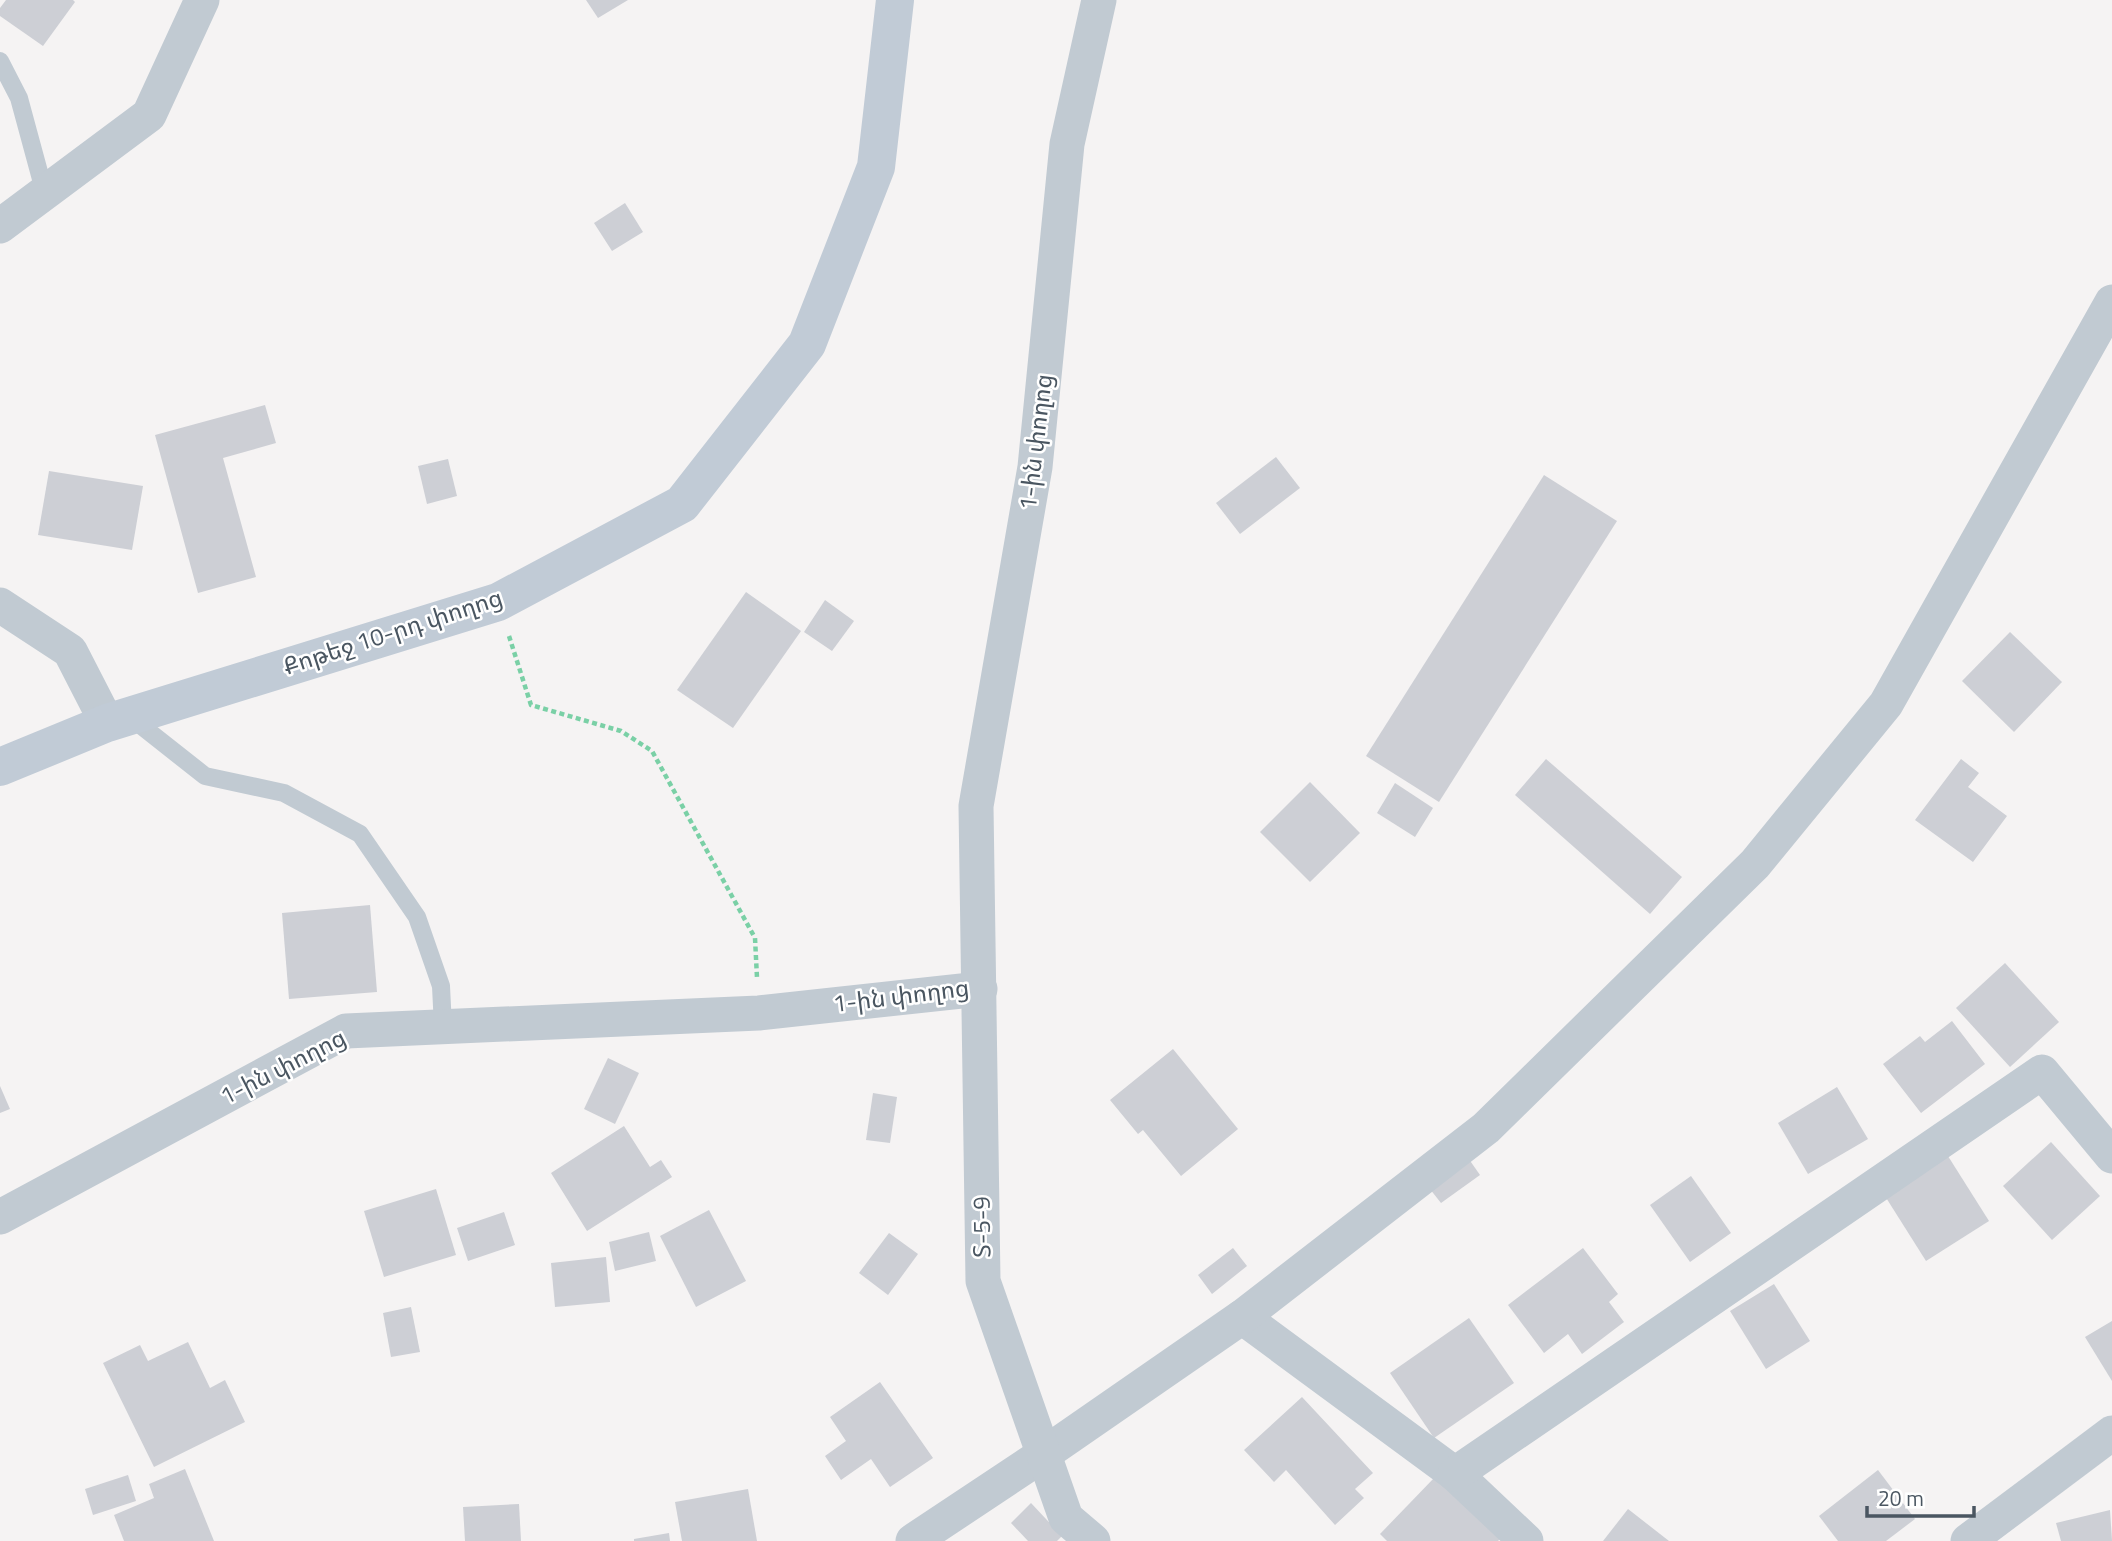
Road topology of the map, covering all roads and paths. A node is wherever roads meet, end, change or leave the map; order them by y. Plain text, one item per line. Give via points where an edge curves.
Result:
1 (202, 0) edge
2 (895, 0) edge
3 (1098, 0) edge
4 (0, 61) edge
5 (45, 194) junction
6 (0, 226) edge
7 (2112, 302) edge
8 (498, 602) junction
9 (0, 605) edge
10 (118, 719) junction
11 (0, 767) edge
12 (980, 989) junction
13 (759, 1013) junction
14 (443, 1027) junction
15 (2112, 1156) edge
16 (0, 1217) edge
17 (1242, 1317) junction
18 (2112, 1433) edge
19 (1044, 1454) junction
20 (1455, 1474) junction
21 (913, 1541) edge
22 (1093, 1541) edge
23 (1526, 1541) edge
24 (1968, 1541) edge

1 - 5 street via 149,115
2 - 8 street, Քոթեջ 10-րդ փողոց via 876,167 807,344 682,504
3 - 12 street, 1-ին փողոց / Տ-5-9 via 1067,144 1035,467 976,806
4 - 5 lane via 19,98
5 - 6 street
7 - 17 street via 1886,704 1755,864 1486,1128
8 - 10 street, Քոթեջ 10-րդ փողոց
8 - 13 path via 531,705 621,731 653,751 755,938
9 - 10 street via 70,651
10 - 11 street, Քոթեջ 10-րդ փողոց
10 - 14 lane via 205,776 284,793 360,834 417,916 441,986
12 - 13 street, 1-ին փողոց
12 - 19 street, Տ-5-9 / Տ-5-9 via 983,1281
13 - 14 street, 1-ին փողոց
14 - 16 street, 1-ին փողոց via 346,1031
15 - 20 street via 2042,1072
17 - 19 street
17 - 20 street
18 - 24 street
19 - 21 street
19 - 22 street, Տ-5-9 via 1066,1518
20 - 23 street

